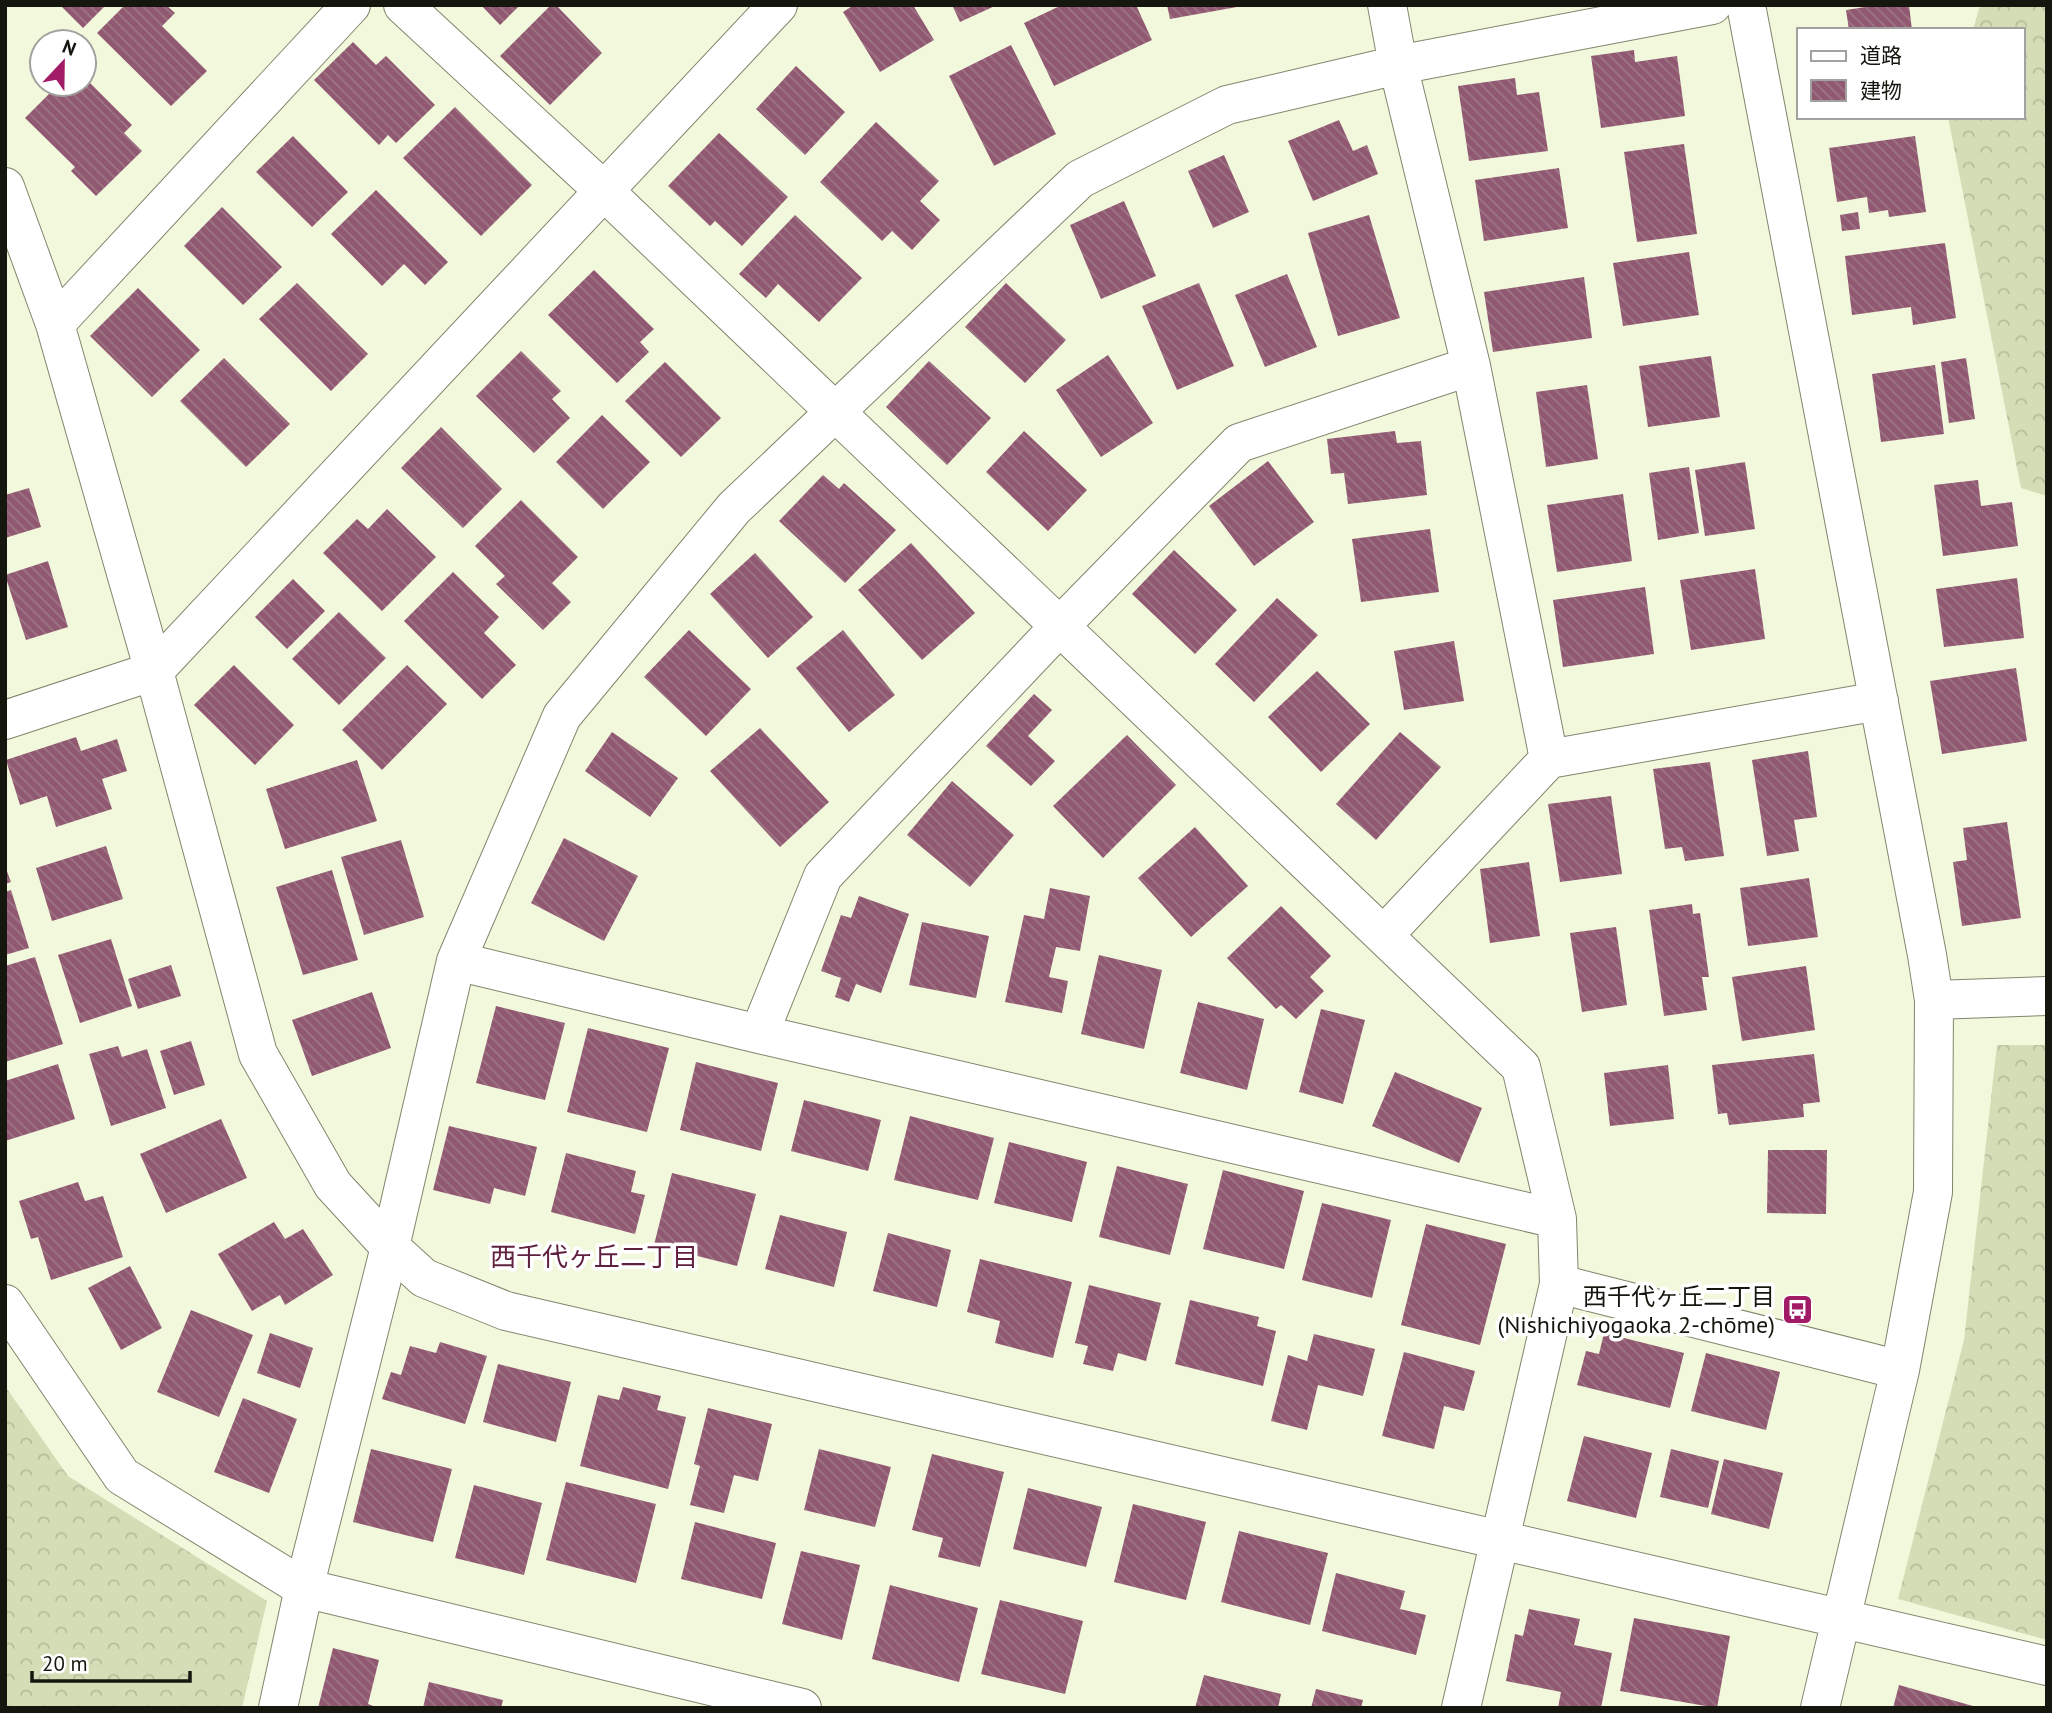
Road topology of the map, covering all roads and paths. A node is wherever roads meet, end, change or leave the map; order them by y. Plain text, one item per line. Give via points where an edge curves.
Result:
1 (351, 5) edge
2 (403, 5) edge
3 (778, 5) edge
4 (1387, 5) edge
5 (1712, 5) edge
6 (1746, 5) edge
7 (1398, 65) junction
8 (5, 187) edge
9 (604, 191) junction
10 (55, 324) junction
11 (1471, 366) junction
12 (836, 411) junction
13 (1060, 626) junction
14 (154, 671) junction
15 (1879, 701) junction
16 (5, 720) edge
17 (1549, 759) junction
18 (1384, 935) junction
19 (456, 961) junction
20 (2047, 996) edge
21 (1934, 1000) junction
22 (759, 1034) junction
23 (1557, 1219) junction
24 (390, 1247) junction
25 (1559, 1284) junction
26 (5, 1304) edge
27 (1900, 1370) junction
28 (1499, 1539) junction
29 (304, 1588) junction
30 (1841, 1618) junction
31 (2047, 1666) edge
32 (278, 1708) edge
33 (802, 1708) edge
34 (1461, 1708) edge
35 (1820, 1708) edge

1 - 10 street
2 - 9 street
3 - 9 street
4 - 7 street
5 - 7 street
6 - 15 street
7 - 11 street
7 - 12 street via 1227,105 1080,179
8 - 10 street
9 - 12 street
9 - 14 street
10 - 14 street
11 - 13 street via 1239,443
11 - 17 street
12 - 13 street
12 - 19 street via 734,508 562,716
13 - 18 street
13 - 22 street via 823,876
14 - 16 street
14 - 24 street via 258,1054 333,1185
15 - 17 street
15 - 21 street
17 - 18 street
18 - 23 street via 1521,1067
19 - 22 street
19 - 24 street
20 - 21 street
21 - 27 street via 1933,1192
22 - 23 street
23 - 25 street
24 - 28 street via 424,1278 506,1311
24 - 29 street
25 - 27 street
25 - 28 street
26 - 29 street via 122,1476
27 - 30 street
28 - 30 street
28 - 34 street
29 - 32 street
29 - 33 street
30 - 31 street
30 - 35 street

